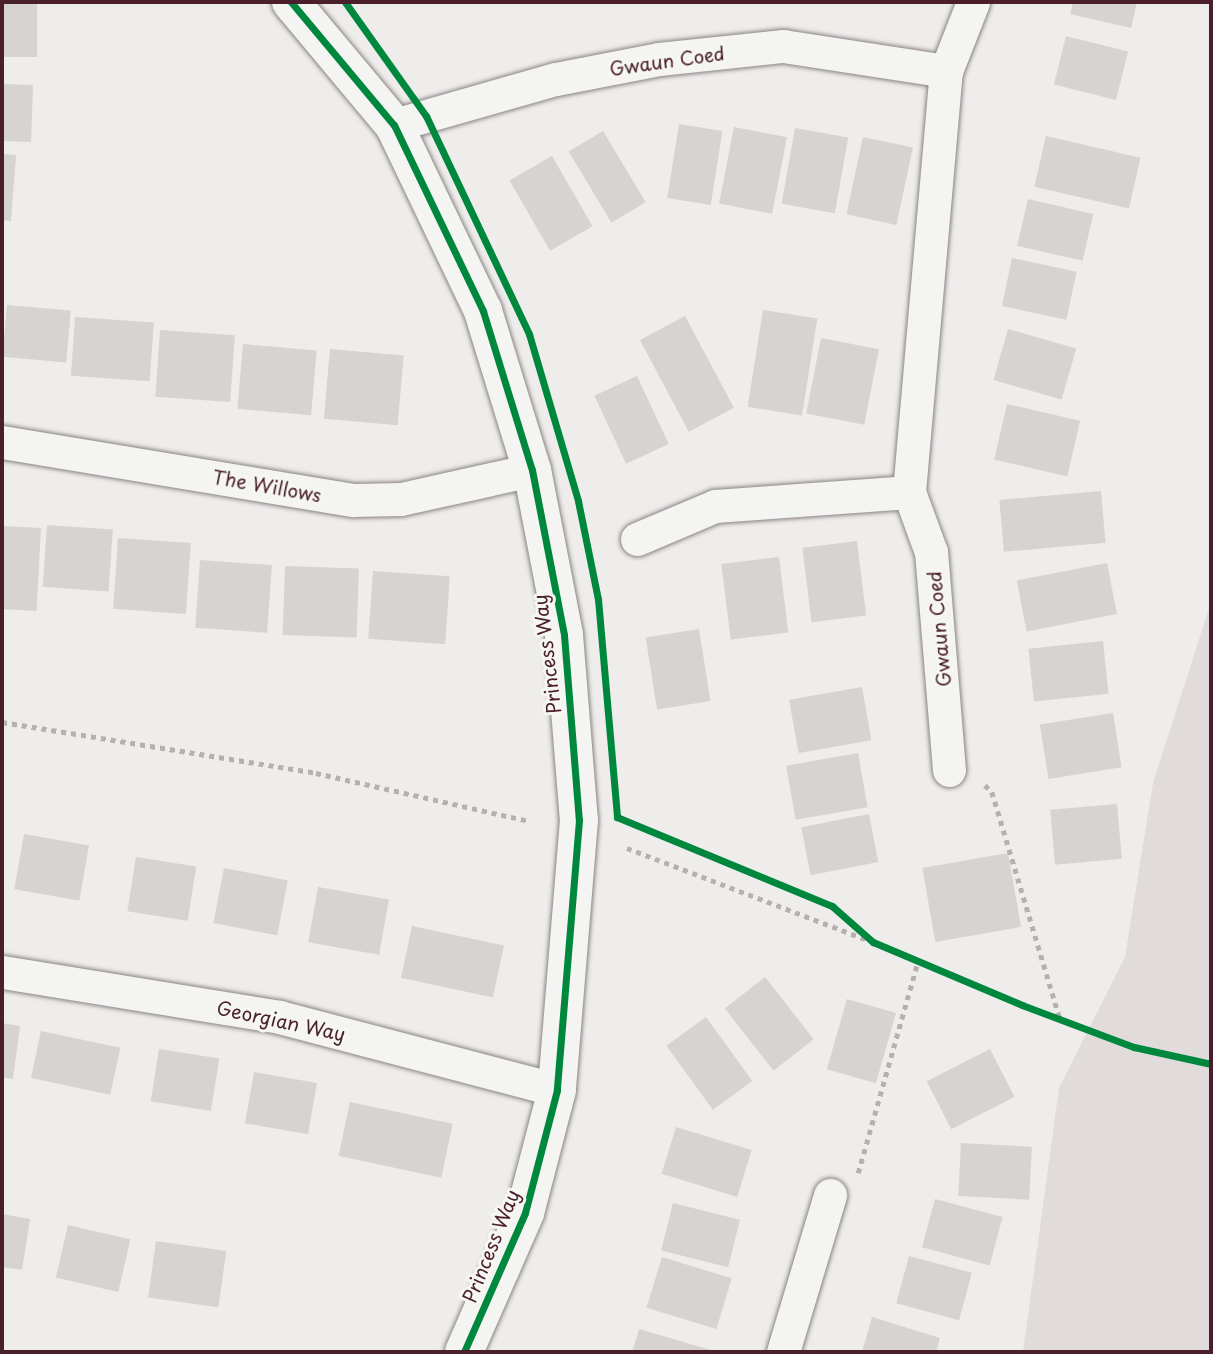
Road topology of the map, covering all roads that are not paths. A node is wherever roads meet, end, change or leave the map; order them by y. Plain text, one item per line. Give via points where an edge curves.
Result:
1 (291, 2) edge
2 (973, 2) edge
3 (946, 71) junction
4 (394, 125) junction
5 (2, 442) edge
6 (532, 470) junction
7 (909, 492) junction
8 (636, 539) dead end
9 (948, 762) road end
10 (2, 972) edge
11 (556, 1090) junction
12 (830, 1195) road end
13 (464, 1352) edge
14 (783, 1352) edge

1 - 4 street, Princess Way
2 - 3 street, Gwaun Coed
3 - 4 street, Gwaun Coed via 783,46 659,58 556,79
3 - 7 street, Gwaun Coed
4 - 6 street, Princess Way via 483,312
5 - 6 street, The Willows via 353,500 401,499
6 - 11 street, Princess Way via 564,635 579,820
7 - 8 street via 715,506
7 - 9 street, Gwaun Coed via 932,552
10 - 11 street, Georgian Way via 279,1017
11 - 13 street, Princess Way via 525,1213
12 - 14 street

